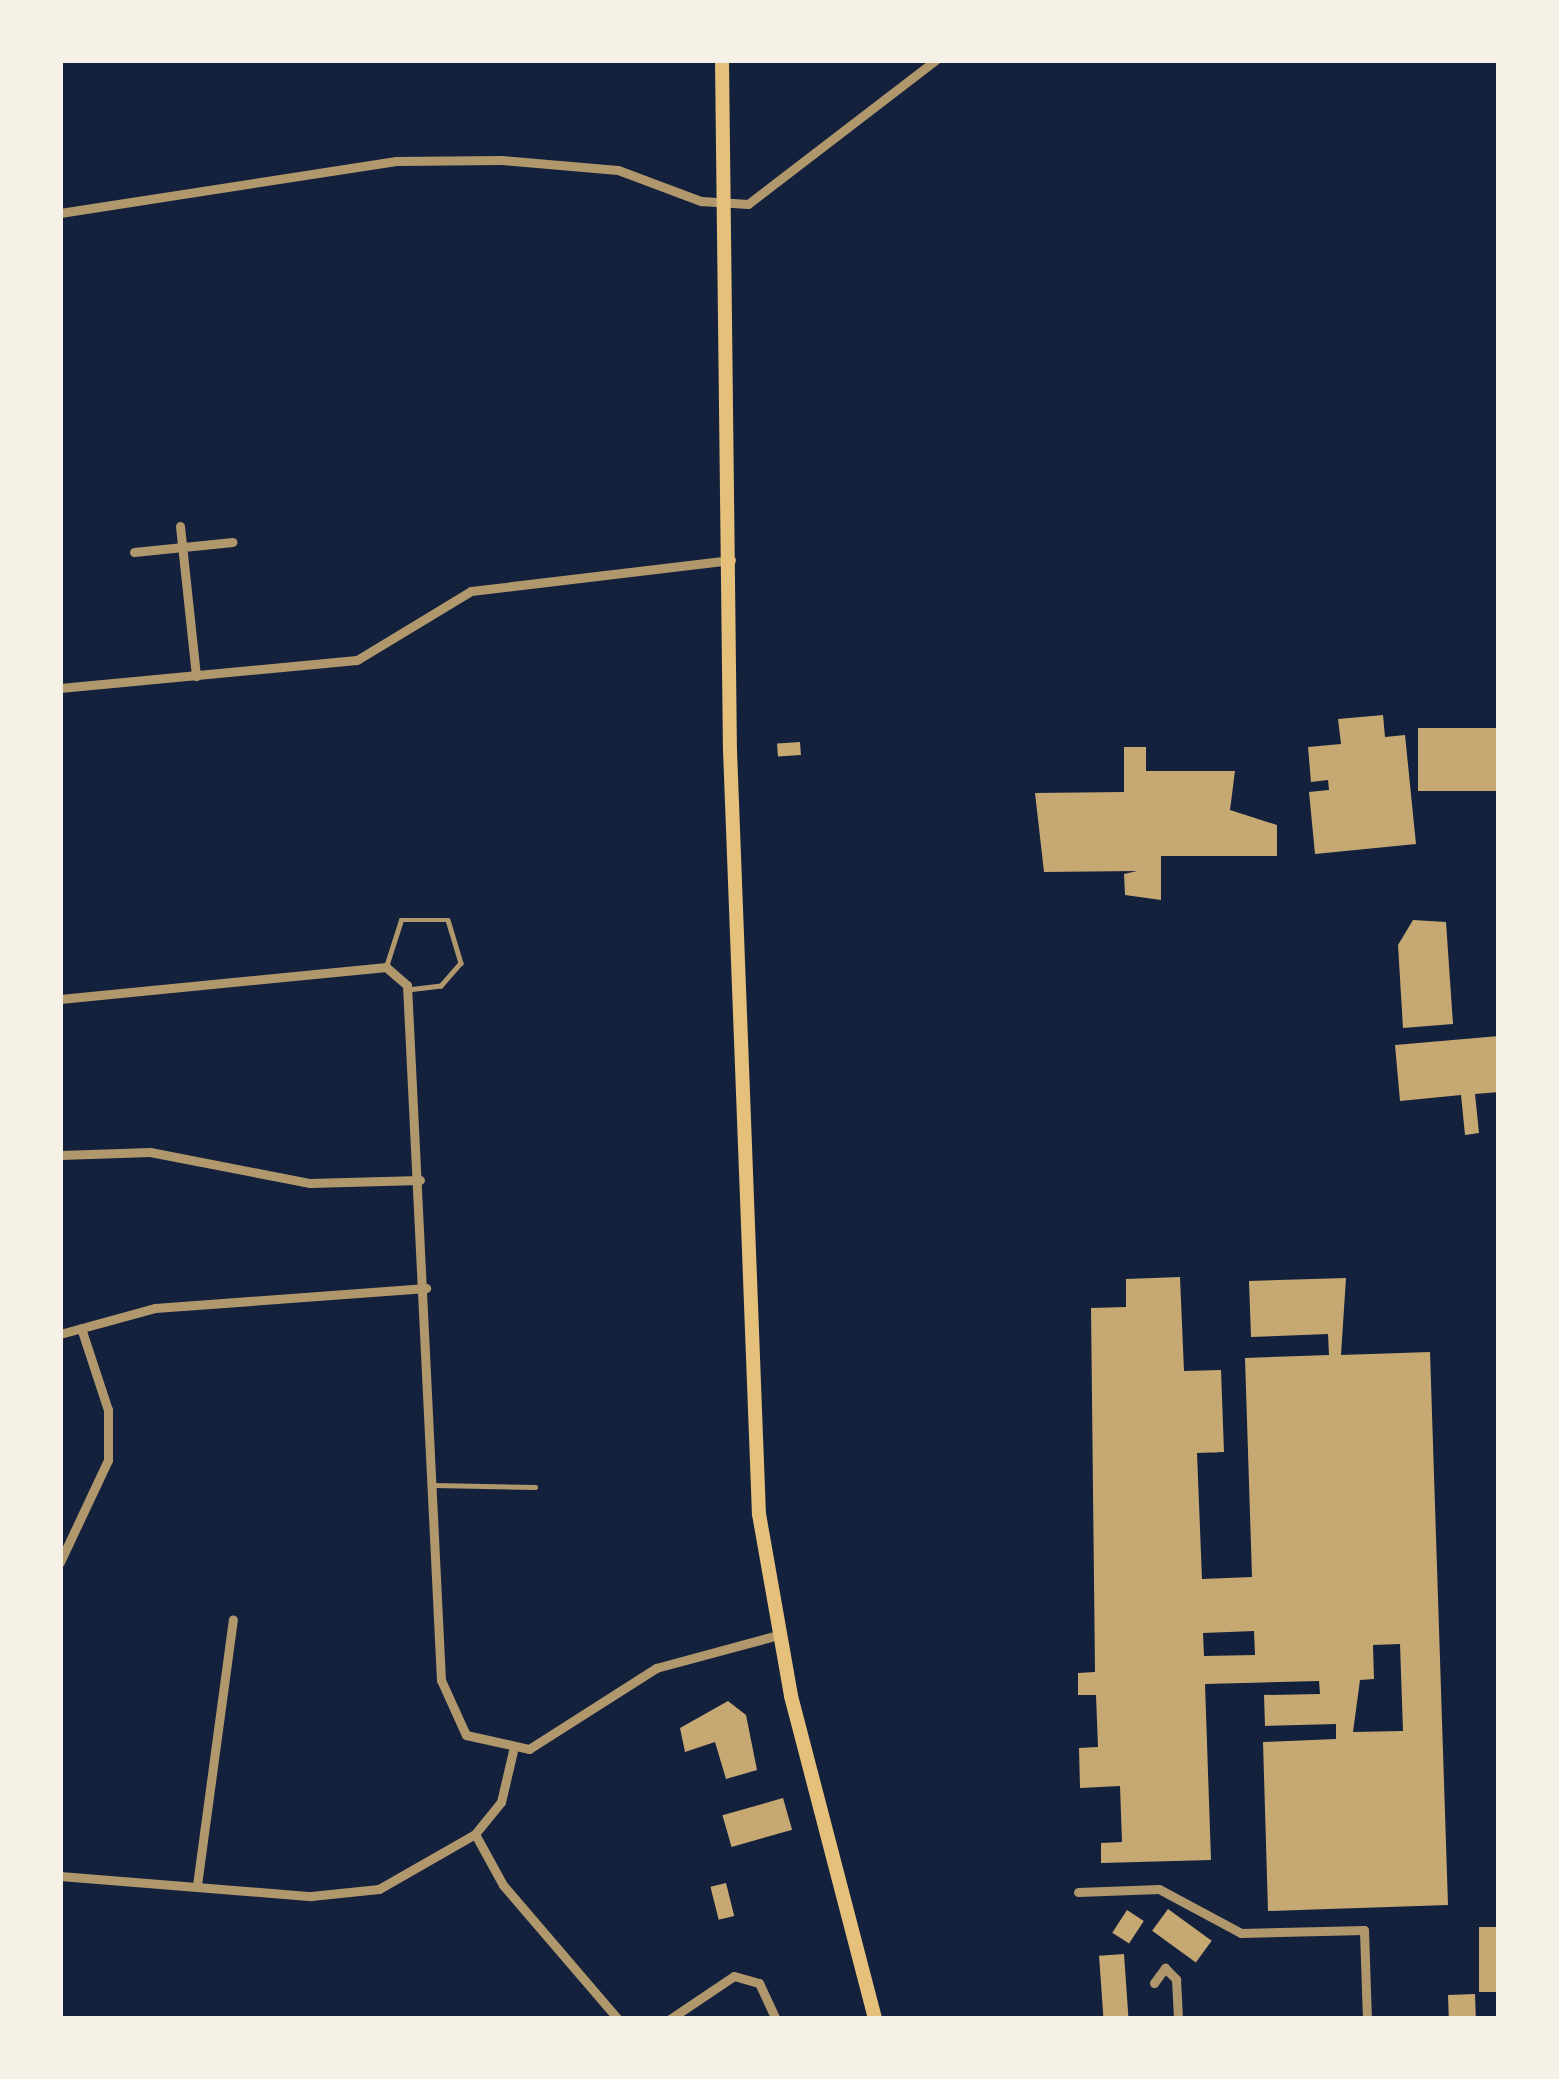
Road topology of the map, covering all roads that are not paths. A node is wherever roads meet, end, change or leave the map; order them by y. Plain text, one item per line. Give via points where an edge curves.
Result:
1 (722, 60) edge
2 (936, 60) edge
3 (730, 207) junction
4 (60, 213) edge
5 (181, 526) dead end
6 (232, 542) dead end
7 (182, 548) junction
8 (134, 552) dead end
9 (731, 560) junction
10 (196, 676) junction
11 (60, 688) edge
12 (386, 968) junction
13 (410, 990) junction
14 (60, 999) edge
15 (60, 1155) edge
16 (420, 1180) junction
17 (426, 1288) junction
18 (81, 1328) junction
19 (60, 1334) edge
20 (433, 1485) junction
21 (535, 1487) dead end
22 (60, 1562) edge
23 (233, 1619) dead end
24 (778, 1635) junction
25 (513, 1751) junction
26 (475, 1834) junction
27 (60, 1876) edge
28 (197, 1885) junction
29 (1078, 1892) dead end
30 (1154, 1983) dead end
31 (619, 2019) edge
32 (670, 2019) edge
33 (776, 2019) edge
34 (875, 2019) edge
35 (1178, 2019) edge
36 (1367, 2019) edge

1 - 3 main road
2 - 3 street via 770,196
3 - 4 street via 617,170 438,161
3 - 9 main road
5 - 7 street
6 - 7 street
7 - 8 street
7 - 10 street
9 - 10 street via 472,591 357,660
9 - 24 main road via 754,1427
10 - 11 street
12 - 13 street
12 - 13 lane via 401,920 448,920 461,963 441,986
12 - 14 street
13 - 16 street
15 - 16 street via 150,1152 310,1184
16 - 17 street
17 - 18 street via 155,1308
17 - 20 street
18 - 19 street
18 - 22 street via 108,1410 108,1460
20 - 21 lane
20 - 25 street via 449,1714 479,1744
23 - 28 street
24 - 25 street via 656,1668
24 - 34 main road
25 - 26 street via 501,1802
26 - 28 street via 379,1889
26 - 31 street via 503,1885
27 - 28 street
29 - 36 street via 1159,1889 1241,1933 1364,1930
30 - 35 street via 1165,1968 1176,1979
32 - 33 street via 734,1976 758,1983

